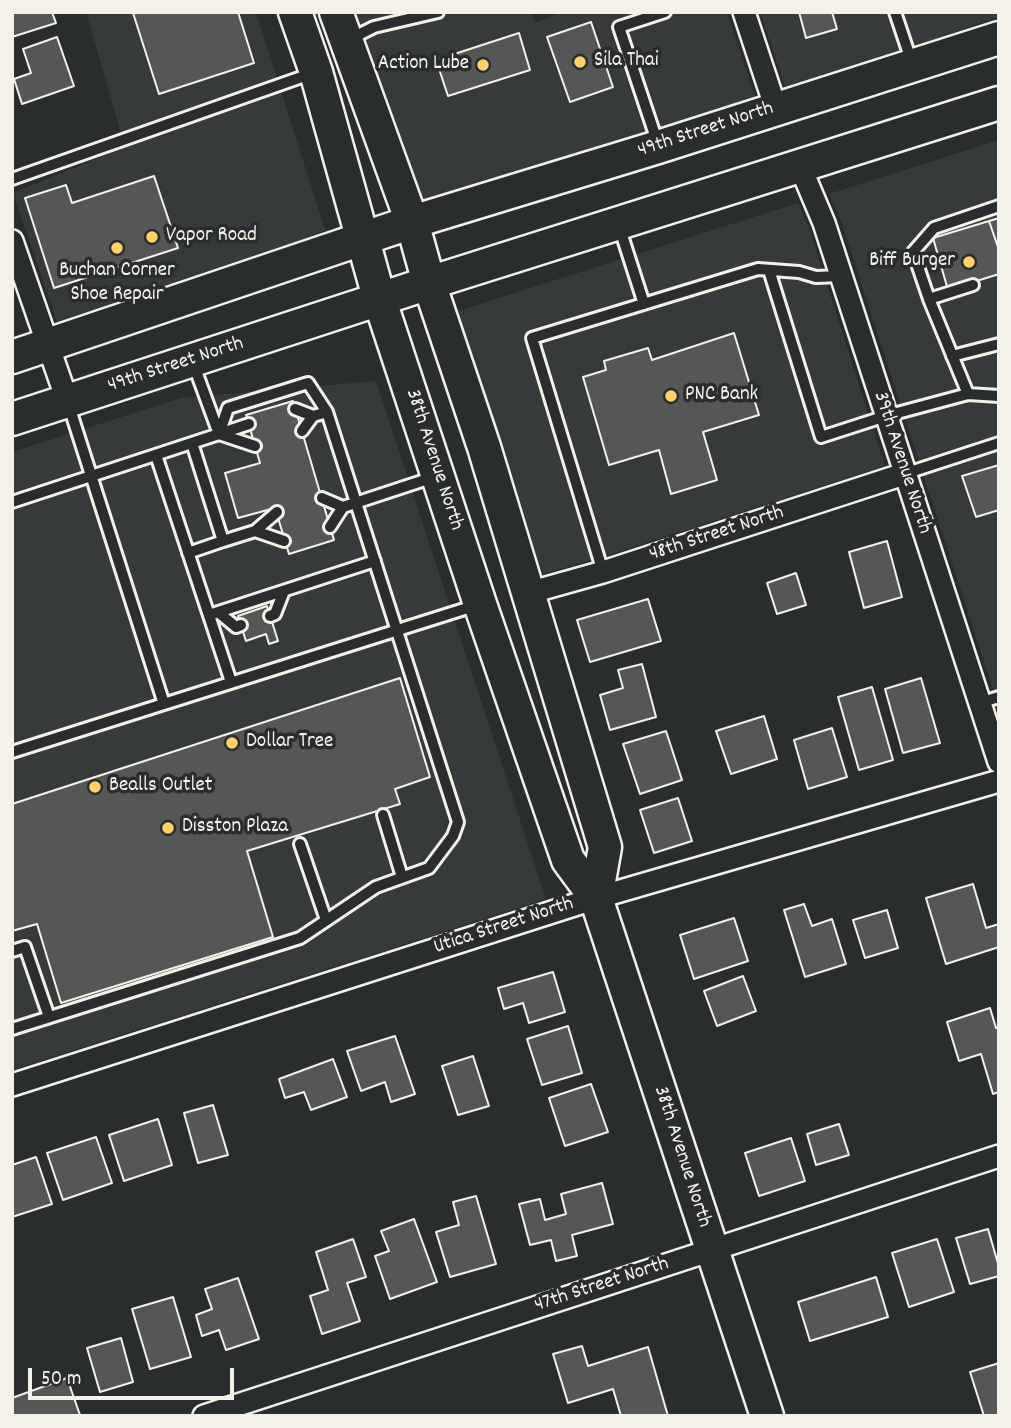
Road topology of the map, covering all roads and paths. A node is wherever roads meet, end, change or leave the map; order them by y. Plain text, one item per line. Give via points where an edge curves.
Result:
1 (295, 12) edge
2 (438, 12) edge
3 (665, 12) edge
4 (744, 12) edge
5 (895, 12) edge
6 (341, 27) edge
7 (999, 38) edge
8 (912, 66) junction
9 (316, 72) junction
10 (999, 103) edge
11 (776, 110) junction
12 (658, 147) junction
13 (800, 166) junction
14 (12, 179) edge
15 (999, 206) edge
16 (412, 222) junction
17 (618, 224) junction
18 (363, 240) junction
19 (12, 241) edge
20 (769, 270) junction
21 (841, 276) junction
22 (429, 283) junction
23 (973, 285) dead end
24 (929, 299) junction
25 (380, 301) junction
26 (643, 304) junction
27 (48, 344) junction
28 (999, 344) edge
29 (952, 356) junction
30 (12, 357) edge
31 (192, 360) junction
32 (968, 394) junction
33 (999, 396) edge
34 (67, 400) junction
35 (295, 409) dead end
36 (327, 412) junction
37 (313, 416) junction
38 (886, 416) junction
39 (12, 419) edge
40 (249, 424) dead end
41 (302, 431) dead end
42 (219, 434) junction
43 (192, 443) junction
44 (999, 443) edge
45 (255, 446) dead end
46 (156, 455) junction
47 (904, 474) junction
48 (91, 476) junction
49 (438, 476) junction
50 (321, 498) dead end
51 (12, 502) edge
52 (356, 502) junction
53 (343, 506) junction
54 (277, 512) dead end
55 (330, 527) dead end
56 (255, 531) junction
57 (223, 541) junction
58 (284, 541) dead end
59 (188, 553) junction
60 (375, 561) junction
61 (603, 572) junction
62 (284, 591) junction
63 (528, 593) junction
64 (480, 604) junction
65 (214, 614) junction
66 (270, 616) dead end
67 (241, 625) dead end
68 (397, 629) junction
69 (231, 682) junction
70 (989, 700) edge
71 (164, 704) junction
72 (12, 752) edge
73 (997, 753) edge
74 (999, 781) edge
75 (383, 815) dead end
76 (300, 844) dead end
77 (402, 877) junction
78 (596, 898) junction
79 (326, 920) junction
80 (12, 951) edge
81 (49, 1017) junction
82 (12, 1029) edge
83 (12, 1084) edge
84 (999, 1156) edge
85 (712, 1250) junction
86 (204, 1416) edge
87 (767, 1416) edge

1 - 9 main road, 38th Avenue North
2 - 6 lane via 374,27
3 - 12 lane via 619,27
4 - 11 street
5 - 8 lane
6 - 16 main road, 38th Avenue North
7 - 8 main road, 49th Street North
8 - 11 main road, 49th Street North
9 - 14 lane
9 - 18 main road, 38th Avenue North
10 - 13 main road
11 - 12 main road, 49th Street North
12 - 16 main road, 49th Street North
13 - 17 main road
13 - 21 street, 39th Avenue North
15 - 24 lane via 934,228 914,252
16 - 18 main road, 49th Street North
16 - 22 main road, 38th Avenue North
17 - 22 main road
17 - 26 lane
18 - 25 main road, 38th Avenue North
18 - 27 main road
19 - 27 street
20 - 21 lane via 816,278
20 - 26 lane via 758,269
20 - 38 lane via 821,437
21 - 38 street, 39th Avenue North
22 - 25 main road, 49th Street North
22 - 63 main road, 38th Avenue North
23 - 24 lane
24 - 29 lane
25 - 31 main road, 49th Street North
25 - 49 main road, 38th Avenue North
26 - 61 lane via 532,338
27 - 30 main road
27 - 34 street
28 - 29 lane
29 - 32 lane
31 - 34 main road, 49th Street North
31 - 42 lane
32 - 33 lane
32 - 38 lane
34 - 39 main road, 49th Street North
34 - 48 lane
35 - 37 lane
36 - 37 lane
36 - 42 lane via 308,383 228,408
36 - 52 lane
37 - 41 lane
38 - 47 street, 39th Avenue North
40 - 42 lane
42 - 43 lane
42 - 45 lane
43 - 46 lane
43 - 57 lane
44 - 47 lane
46 - 48 lane
46 - 59 lane
47 - 61 street, 48th Street North
47 - 70 street, 39th Avenue North
48 - 51 lane
48 - 71 lane
49 - 52 lane
49 - 64 main road, 38th Avenue North
50 - 53 lane
52 - 53 lane
52 - 60 lane
53 - 55 lane
54 - 56 lane
56 - 57 lane
56 - 58 lane
57 - 59 lane
59 - 65 lane
60 - 62 lane
60 - 68 lane
61 - 63 street, 48th Street North
62 - 65 lane
62 - 66 lane
63 - 78 main road, 38th Avenue North via 605,847
64 - 68 lane
64 - 78 main road, 38th Avenue North via 568,860
65 - 67 lane via 236,627
65 - 69 lane
68 - 69 lane
68 - 77 lane via 458,822 429,868
69 - 71 lane
70 - 73 street, 39th Avenue North
71 - 72 lane
74 - 78 street, Utica Street North
75 - 77 lane
76 - 79 lane
77 - 79 lane via 376,887
78 - 83 street, Utica Street North
78 - 85 main road, 38th Avenue North
79 - 81 lane via 300,938
80 - 81 lane via 25,947
81 - 82 lane
84 - 85 street, 47th Street North
85 - 86 street, 47th Street North
85 - 87 main road, 38th Avenue North

